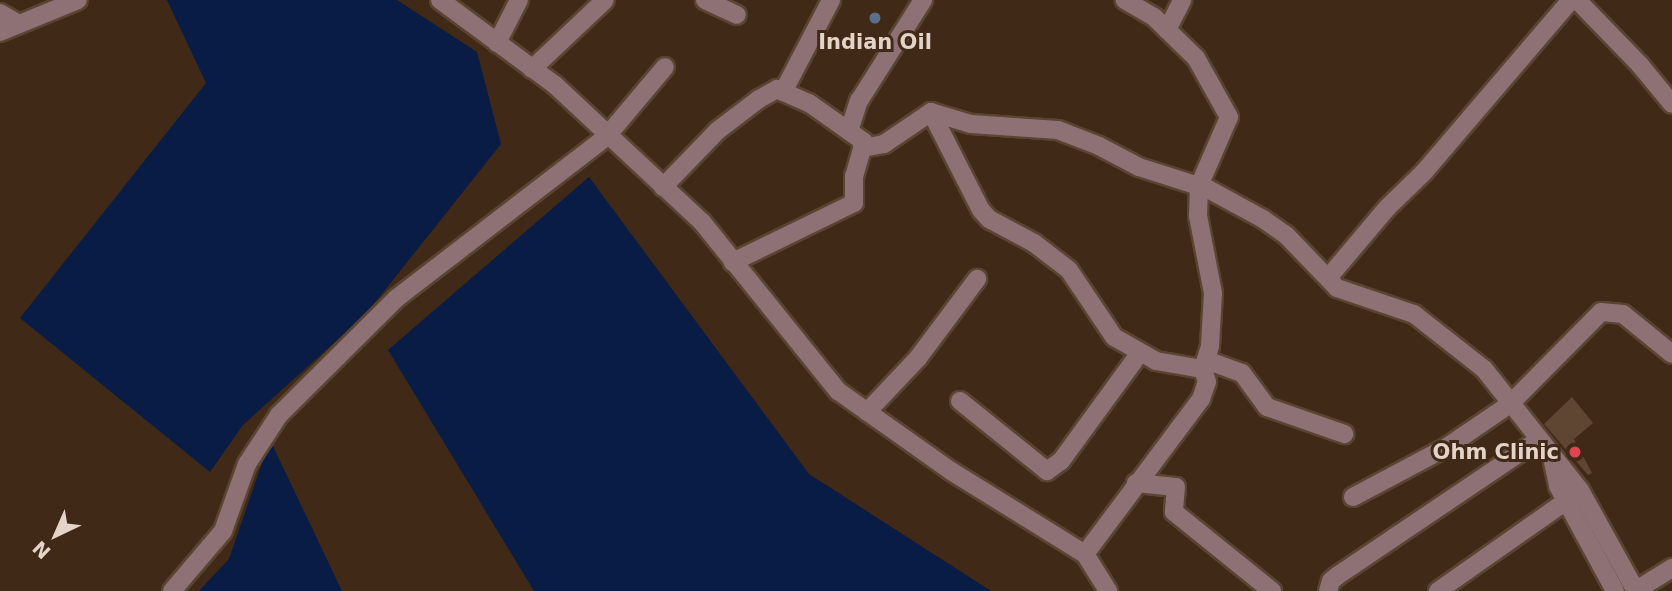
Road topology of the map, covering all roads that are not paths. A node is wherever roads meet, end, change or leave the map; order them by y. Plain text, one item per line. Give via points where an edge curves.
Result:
1 (78, 0) edge
2 (441, 0) edge
3 (519, 0) edge
4 (605, 0) edge
5 (705, 0) edge
6 (831, 0) edge
7 (923, 0) edge
8 (1125, 0) edge
9 (1182, 0) edge
10 (1571, 0) edge
11 (1577, 0) edge
12 (0, 13) edge
13 (737, 15) dead end
14 (19, 24) junction
15 (1167, 30) junction
16 (0, 32) edge
17 (497, 43) junction
18 (665, 67) dead end
19 (532, 69) junction
20 (783, 92) junction
21 (1672, 104) edge
22 (931, 112) junction
23 (849, 131) junction
24 (607, 136) junction
25 (862, 148) junction
26 (1199, 186) junction
27 (663, 187) junction
28 (733, 262) junction
29 (1328, 278) junction
30 (977, 279) dead end
31 (1139, 354) junction
32 (1672, 354) edge
33 (1204, 364) junction
34 (960, 401) dead end
35 (1510, 404) junction
36 (867, 412) junction
37 (1344, 434) dead end
38 (1539, 440) junction
39 (1551, 455) junction
40 (1136, 483) junction
41 (1353, 497) dead end
42 (1566, 501) junction
43 (1084, 554) junction
44 (1672, 568) edge
45 (1325, 588) edge
46 (172, 591) edge
47 (1108, 591) edge
48 (1272, 591) edge
49 (1438, 591) edge
50 (1615, 591) edge
51 (1636, 591) edge

1 - 14 street
2 - 17 street
3 - 17 street
4 - 19 street
5 - 13 street
6 - 20 street
7 - 23 street via 859,101
8 - 15 street
9 - 15 street
10 - 29 street
11 - 21 street
12 - 14 street
14 - 16 street
15 - 26 street via 1196,58 1229,117
17 - 19 street
18 - 24 street
19 - 24 street
20 - 23 street via 809,103
20 - 27 street via 777,89 759,99 717,131
22 - 25 street via 884,144
22 - 26 street via 971,124 1058,130 1139,167
22 - 31 street via 981,210 1069,270 1114,337
23 - 25 street via 864,142
24 - 27 street
24 - 46 street via 397,298 279,415 247,464 223,531
25 - 28 street via 854,176 854,203
26 - 29 street via 1287,236
26 - 33 street via 1198,216 1213,293 1210,346
27 - 28 street via 702,222
28 - 36 street via 838,391
29 - 35 street via 1337,288 1413,314 1484,369
30 - 36 street via 904,374
31 - 33 street via 1156,361
31 - 34 street via 1061,461 1047,471
32 - 35 street via 1623,314 1601,312
33 - 37 street via 1242,373 1267,407
33 - 40 street via 1207,382 1201,399
35 - 38 street
35 - 41 street via 1447,446
36 - 43 street
38 - 39 street
38 - 45 street
39 - 42 street
39 - 51 street via 1580,490
40 - 43 street
40 - 48 street via 1176,487 1174,512
42 - 49 street
42 - 50 street
43 - 47 street
44 - 51 street

